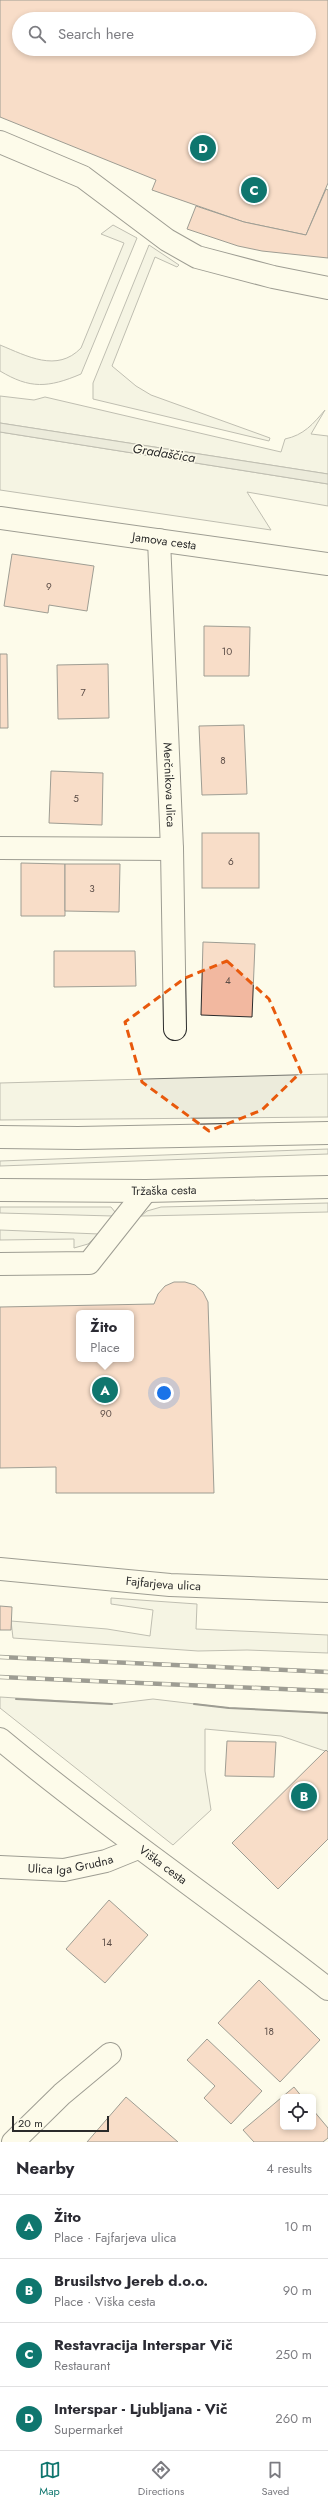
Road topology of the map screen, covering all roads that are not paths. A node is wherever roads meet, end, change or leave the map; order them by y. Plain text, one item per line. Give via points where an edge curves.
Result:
1 (0, 142) edge
2 (328, 288) edge
3 (0, 518) edge
4 (159, 540) junction
5 (328, 564) edge
6 (0, 848) edge
7 (172, 850) junction
8 (175, 1029) dead end
9 (328, 1133) edge
10 (0, 1137) edge
11 (328, 1187) edge
12 (0, 1190) edge
13 (146, 1191) junction
14 (0, 1264) edge
15 (0, 1570) edge
16 (328, 1591) edge
17 (0, 1739) edge
18 (138, 1848) junction
19 (0, 1867) edge
20 (328, 1990) edge
21 (110, 2054) dead end
22 (12, 2142) edge

1 - 2 street via 83,177 167,240 197,257
3 - 4 street, Jamova cesta
4 - 5 street, Jamova cesta
4 - 7 street, Merčnikova ulica
6 - 7 street
7 - 8 street, Merčnikova ulica
9 - 10 street
11 - 13 street, Tržaška cesta
12 - 13 street, Tržaška cesta
13 - 14 street via 89,1263
15 - 16 street, Fajfarjeva ulica via 170,1585
17 - 18 street, Viška cesta
18 - 19 street, Ulica Iga Grudna via 106,1861 64,1870
18 - 20 street, Viška cesta via 272,1945
21 - 22 street via 62,2094

